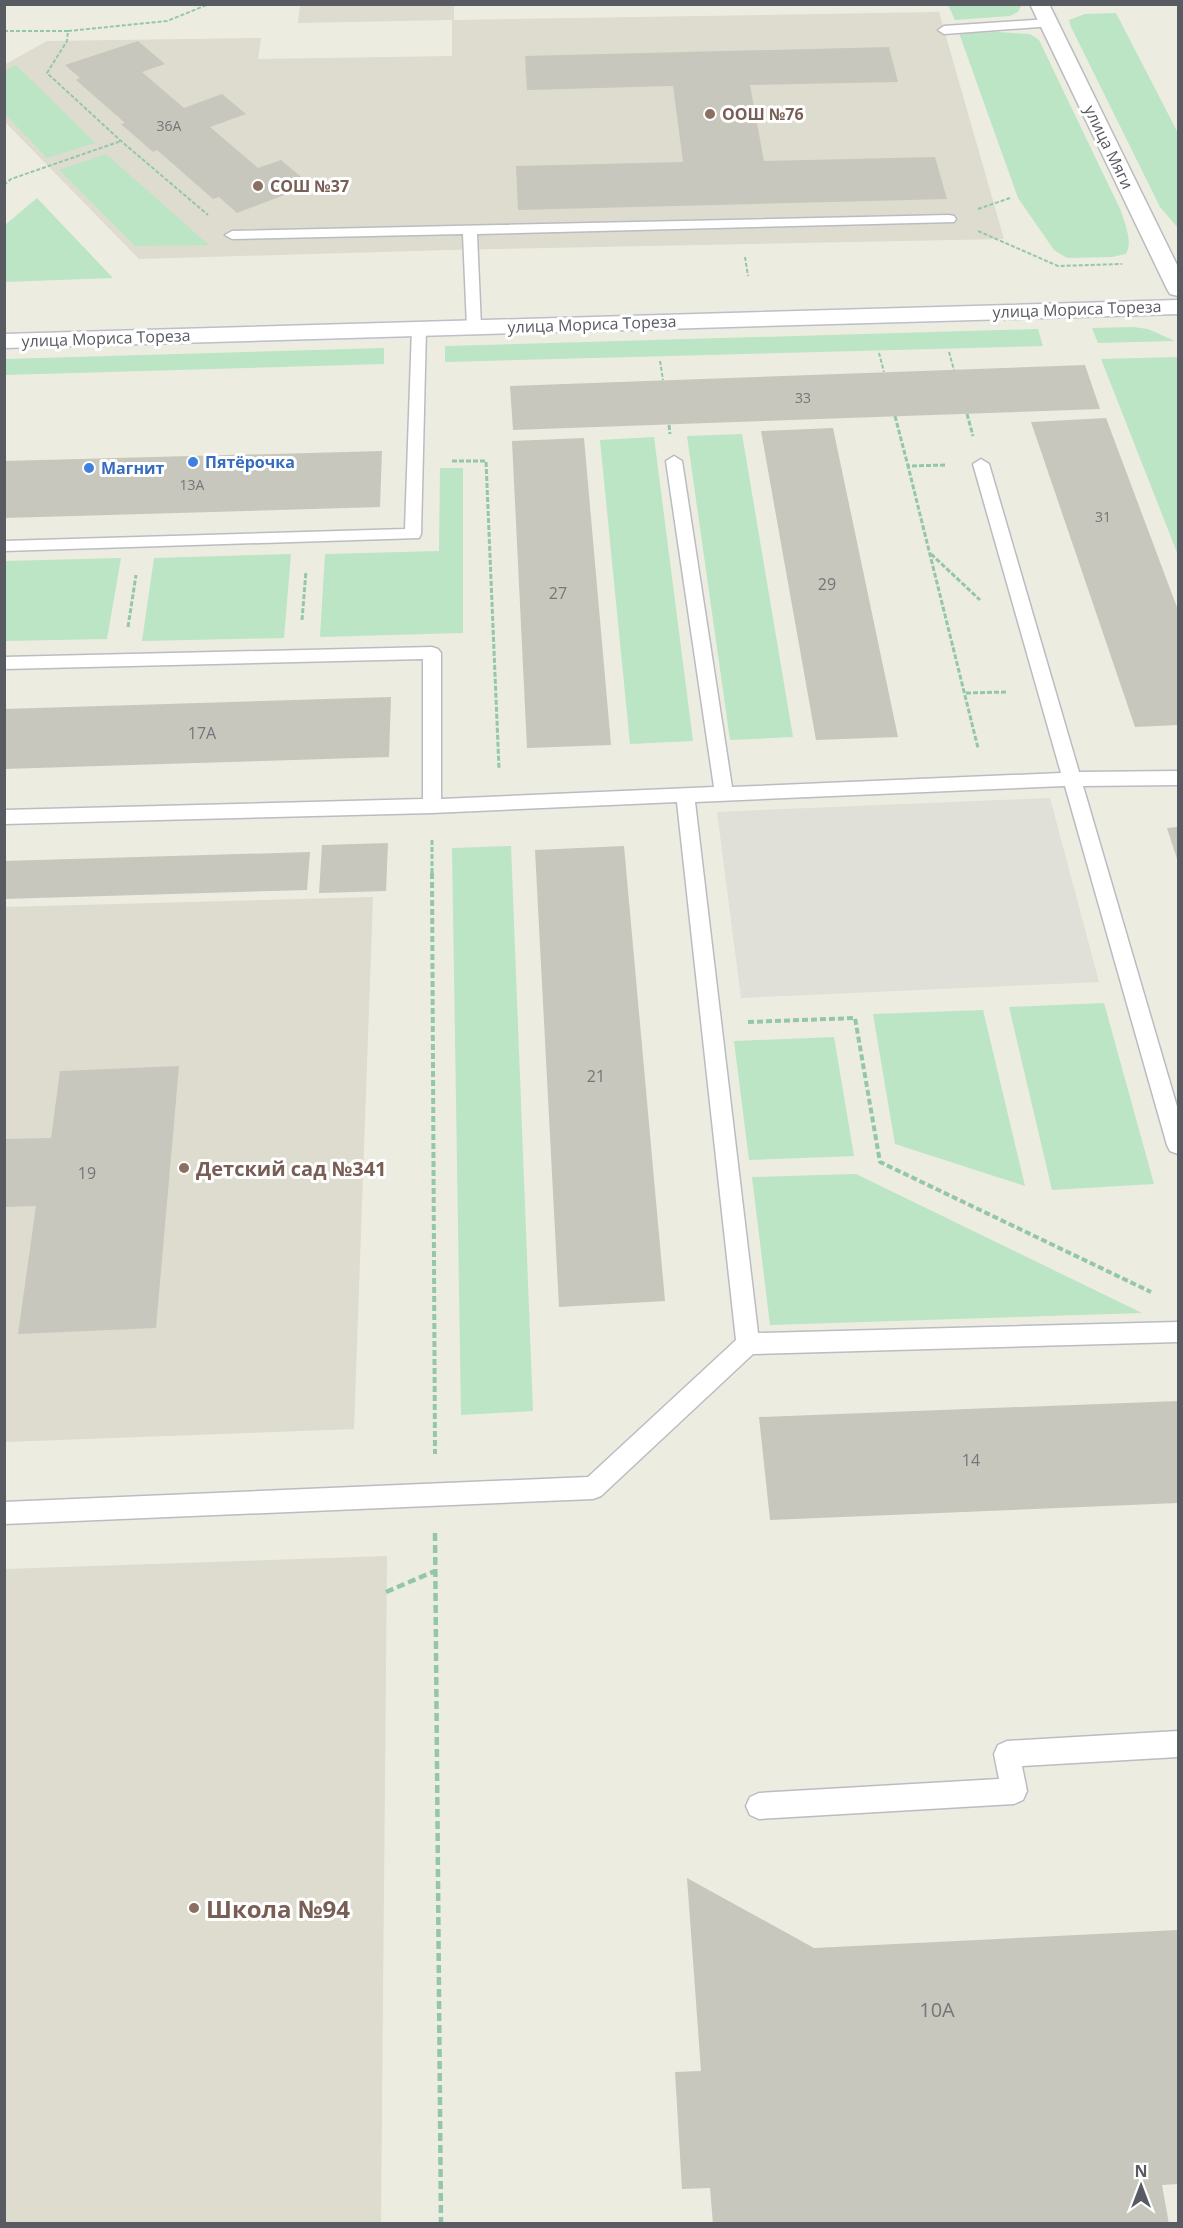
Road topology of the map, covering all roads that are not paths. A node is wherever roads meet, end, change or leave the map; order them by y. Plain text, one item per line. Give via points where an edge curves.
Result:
1 (1043, 14) edge
2 (944, 30) dead end
3 (949, 219) road end
4 (470, 230) junction
5 (231, 235) road end
6 (1179, 289) edge
7 (1179, 307) edge
8 (474, 327) junction
9 (419, 328) junction
10 (4, 340) edge
11 (674, 461) dead end
12 (981, 464) road end
13 (4, 546) edge
14 (4, 663) edge
15 (1179, 778) edge
16 (1073, 779) junction
17 (724, 794) junction
18 (685, 795) junction
19 (432, 806) junction
20 (4, 817) edge
21 (1179, 1145) edge
22 (1179, 1332) edge
23 (748, 1344) junction
24 (4, 1513) edge
25 (1179, 1744) edge
26 (759, 1806) dead end

1 - 2 lane
1 - 6 main road, улица Мяги
3 - 4 lane
4 - 5 lane
4 - 8 lane
7 - 8 main road, улица Мориса Тореза
8 - 9 main road, улица Мориса Тореза
9 - 10 main road, улица Мориса Тореза
9 - 13 lane via 413,534
11 - 17 lane
12 - 16 lane
14 - 19 lane via 432,653
15 - 16 lane
16 - 17 lane
16 - 21 lane
17 - 18 lane
18 - 19 lane
18 - 23 lane
19 - 20 lane
22 - 23 lane
23 - 24 lane via 593,1488
25 - 26 lane via 1007,1754 1014,1791

